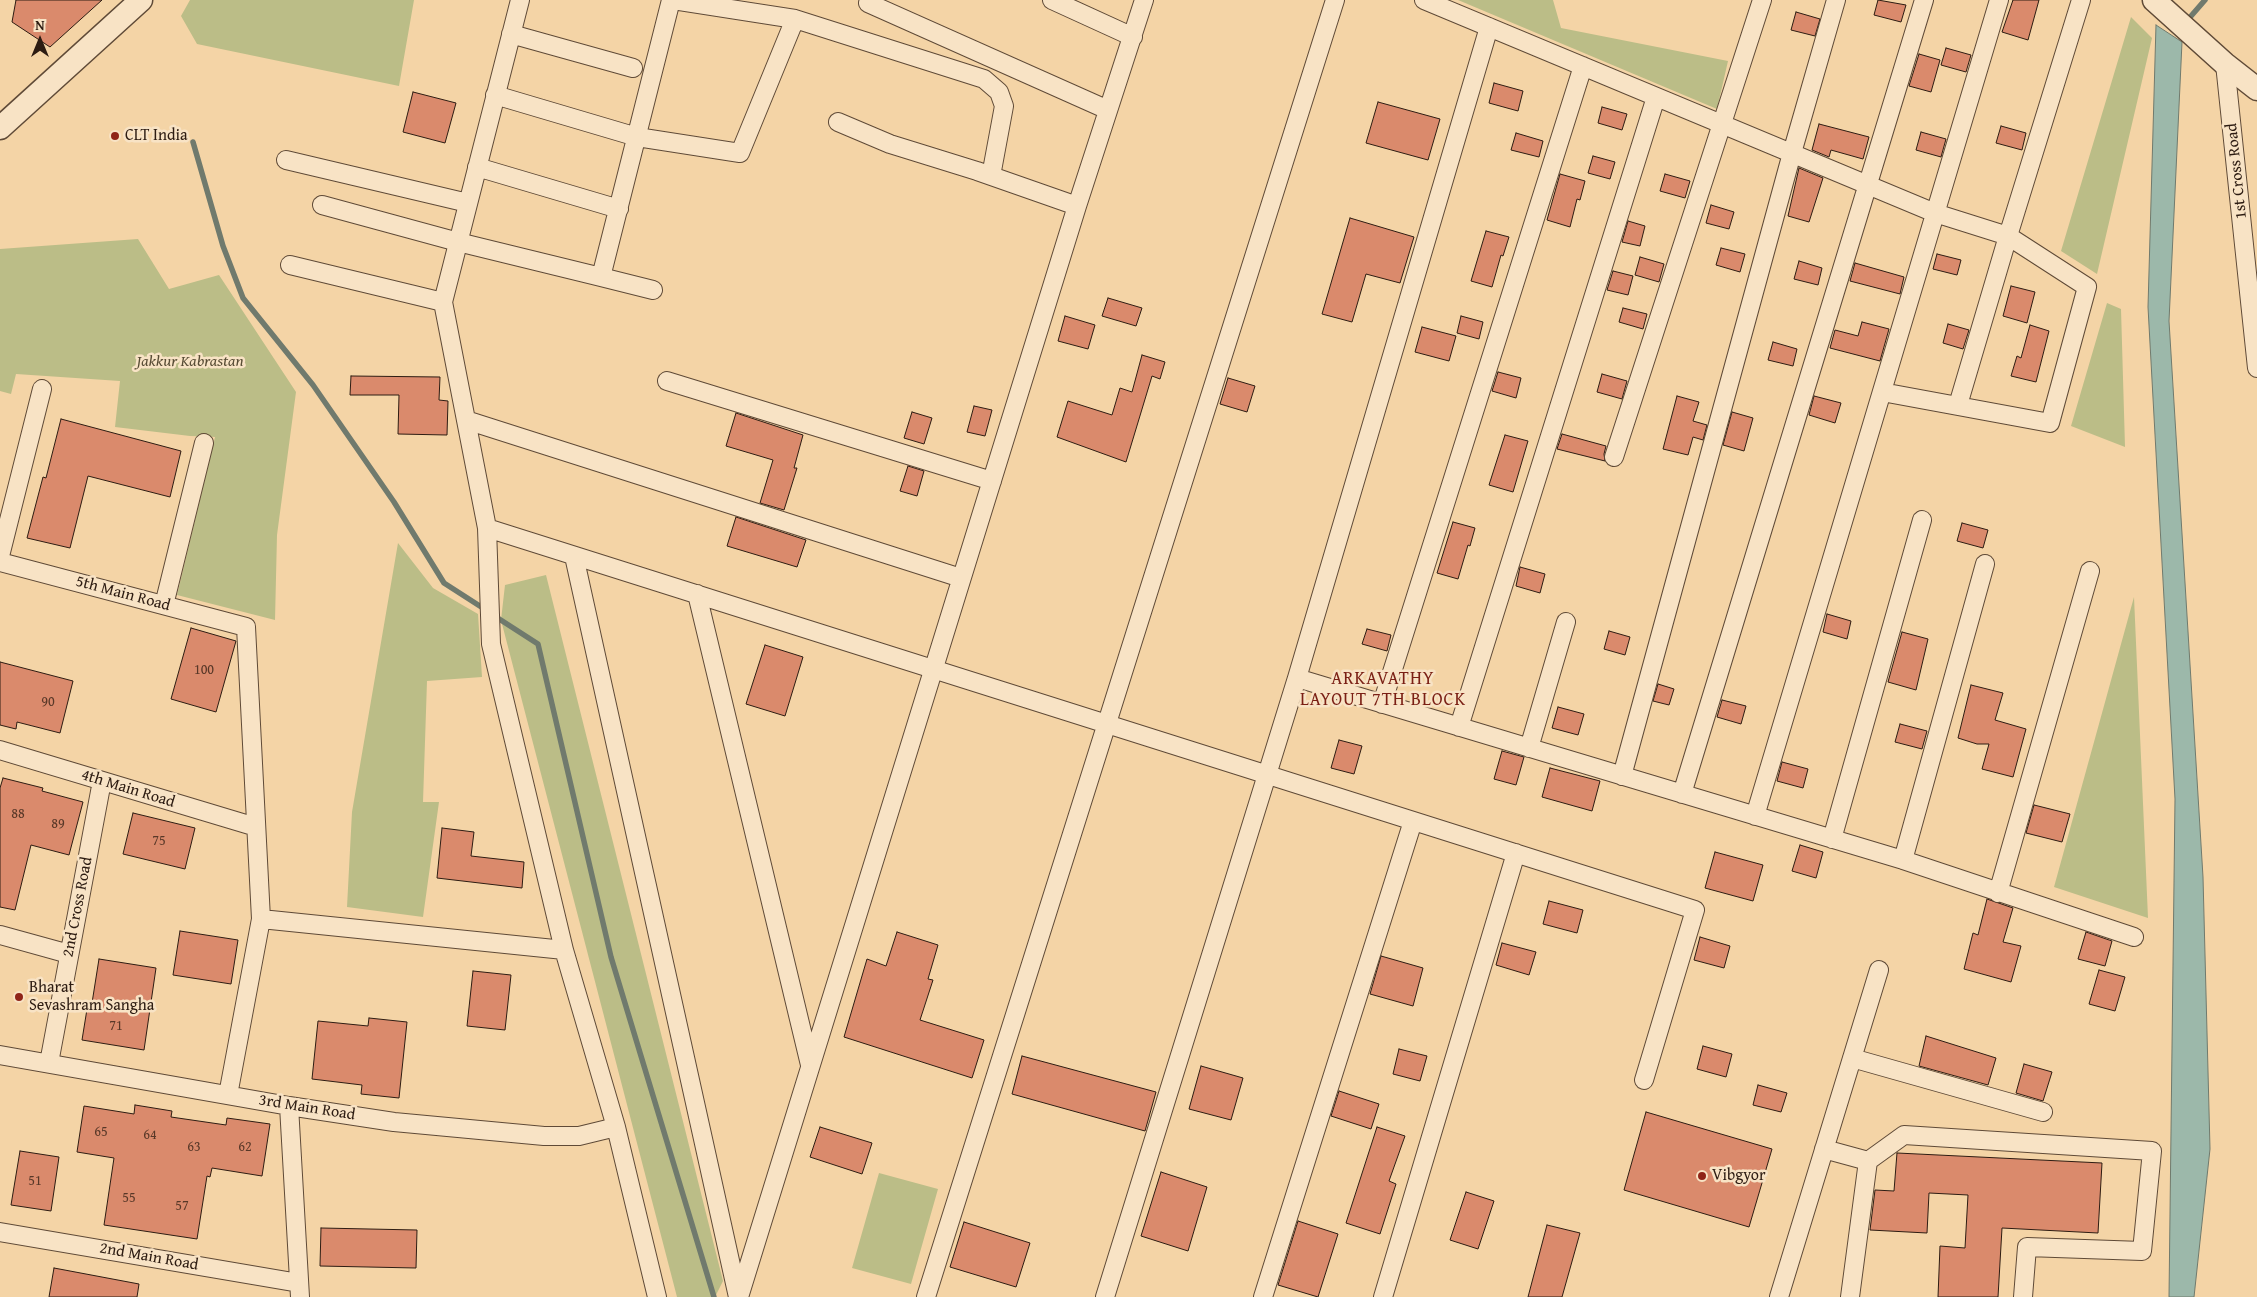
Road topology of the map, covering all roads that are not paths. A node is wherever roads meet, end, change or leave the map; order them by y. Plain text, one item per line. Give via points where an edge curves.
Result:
1 (520, 0) edge
2 (672, 0) edge
3 (1052, 0) edge
4 (1144, 0) edge
5 (1335, 0) edge
6 (1424, 0) edge
7 (1762, 0) edge
8 (1836, 0) edge
9 (1924, 0) edge
10 (1999, 0) edge
11 (2082, 0) edge
12 (130, 4) edge
13 (868, 4) dead end
14 (2159, 4) edge
15 (795, 19) junction
16 (1489, 27) junction
17 (511, 34) junction
18 (1132, 37) junction
19 (2226, 64) junction
20 (1583, 66) junction
21 (633, 68) dead end
22 (2257, 89) edge
23 (495, 95) junction
24 (1656, 97) junction
25 (1108, 110) junction
26 (838, 122) dead end
27 (1721, 124) junction
28 (0, 128) edge
29 (637, 137) junction
30 (1792, 153) junction
31 (286, 160) dead end
32 (477, 167) junction
33 (991, 176) junction
34 (1868, 184) junction
35 (468, 203) junction
36 (322, 205) dead end
37 (1076, 206) junction
38 (619, 208) junction
39 (1935, 213) junction
40 (2008, 236) junction
41 (458, 242) junction
42 (290, 265) dead end
43 (601, 277) junction
44 (653, 290) dead end
45 (443, 302) junction
46 (2257, 368) edge
47 (667, 381) dead end
48 (42, 389) dead end
49 (1882, 392) junction
50 (1958, 405) junction
51 (466, 420) junction
52 (204, 443) dead end
53 (1614, 457) dead end
54 (992, 481) junction
55 (1922, 520) dead end
56 (487, 528) junction
57 (0, 556) edge
58 (574, 556) junction
59 (0, 562) edge
60 (1985, 564) dead end
61 (2090, 571) dead end
62 (961, 578) junction
63 (697, 594) junction
64 (164, 605) junction
65 (1566, 622) dead end
66 (933, 669) junction
67 (1297, 678) junction
68 (1382, 704) junction
69 (1107, 724) junction
70 (1459, 727) junction
71 (1529, 748) junction
72 (0, 750) edge
73 (1267, 775) junction
74 (1622, 776) junction
75 (102, 781) junction
76 (1682, 794) junction
77 (1755, 816) junction
78 (1414, 821) junction
79 (256, 827) junction
80 (1832, 839) junction
81 (1516, 853) junction
82 (1903, 860) junction
83 (1998, 893) junction
84 (261, 919) junction
85 (0, 935) edge
86 (2134, 938) dead end
87 (564, 950) junction
88 (70, 954) junction
89 (1879, 970) dead end
90 (0, 1055) edge
91 (1852, 1058) junction
92 (49, 1064) junction
93 (810, 1066) junction
94 (1644, 1080) dead end
95 (228, 1095) junction
96 (289, 1106) junction
97 (2043, 1112) dead end
98 (616, 1127) junction
99 (1824, 1148) junction
100 (1868, 1161) junction
101 (0, 1232) edge
102 (299, 1290) edge
103 (657, 1297) edge
104 (738, 1297) edge
105 (926, 1297) edge
106 (1105, 1297) edge
107 (1263, 1297) edge
108 (1383, 1297) edge
109 (1779, 1297) edge
110 (1850, 1297) edge
111 (2023, 1297) edge

1 - 17 street
2 - 15 street
2 - 29 street
3 - 18 street
4 - 18 street
5 - 69 street
6 - 16 street
7 - 27 street
8 - 30 street
9 - 34 street
10 - 39 street
11 - 40 street
12 - 28 street
13 - 25 street
14 - 19 street
15 - 29 street via 740,153
15 - 33 street via 984,79 999,92 1004,106
16 - 20 street
16 - 67 street
17 - 21 street
17 - 23 street
18 - 25 street
19 - 22 street
19 - 46 street, 1st Cross Road
20 - 24 street
20 - 68 street
23 - 29 street
23 - 32 street
24 - 27 street
24 - 70 street
25 - 37 street
26 - 33 street via 890,144
27 - 30 street
27 - 53 street
29 - 38 street
30 - 34 street
30 - 74 street
31 - 35 street
32 - 35 street
32 - 38 street
33 - 37 street
34 - 39 street
34 - 76 street
35 - 41 street
36 - 41 street
37 - 54 street
38 - 43 street
39 - 40 street
39 - 49 street
40 - 50 street
40 - 50 street via 2087,287 2050,423
41 - 43 street
41 - 45 street
42 - 45 street
43 - 44 street
45 - 51 street
47 - 54 street
48 - 57 street
49 - 50 street
49 - 77 street
51 - 56 street
51 - 62 street
52 - 64 street
54 - 62 street
55 - 80 street
56 - 58 street
56 - 87 street via 491,644
58 - 63 street
58 - 104 street
59 - 64 street, 5th Main Road
60 - 82 street
61 - 83 street
62 - 66 street
63 - 66 street
63 - 93 street
64 - 79 street, 5th Main Road via 246,627
65 - 71 street
66 - 69 street
66 - 93 street
67 - 68 street
67 - 73 street
68 - 70 street
69 - 73 street
69 - 105 street
70 - 71 street
71 - 74 street
72 - 75 street, 4th Main Road
73 - 78 street
73 - 106 street
74 - 76 street
75 - 79 street, 4th Main Road
75 - 88 street, 2nd Cross Road
76 - 77 street
77 - 80 street
78 - 81 street
78 - 107 street
79 - 84 street
80 - 82 street
81 - 94 street via 1695,910
81 - 108 street
82 - 83 street
83 - 86 street
84 - 87 street
84 - 95 street
85 - 88 street
87 - 98 street
88 - 92 street, 2nd Cross Road
89 - 91 street
90 - 92 street, 3rd Main Road
91 - 97 street
91 - 99 street
92 - 95 street, 3rd Main Road
93 - 104 street
95 - 96 street, 3rd Main Road
96 - 98 street, 3rd Main Road via 404,1123 544,1136 579,1136
96 - 102 street
98 - 103 street
99 - 100 street
99 - 109 street
100 - 110 street
100 - 111 street via 1904,1134 2152,1151 2142,1251 2027,1247
101 - 102 street, 2nd Main Road

